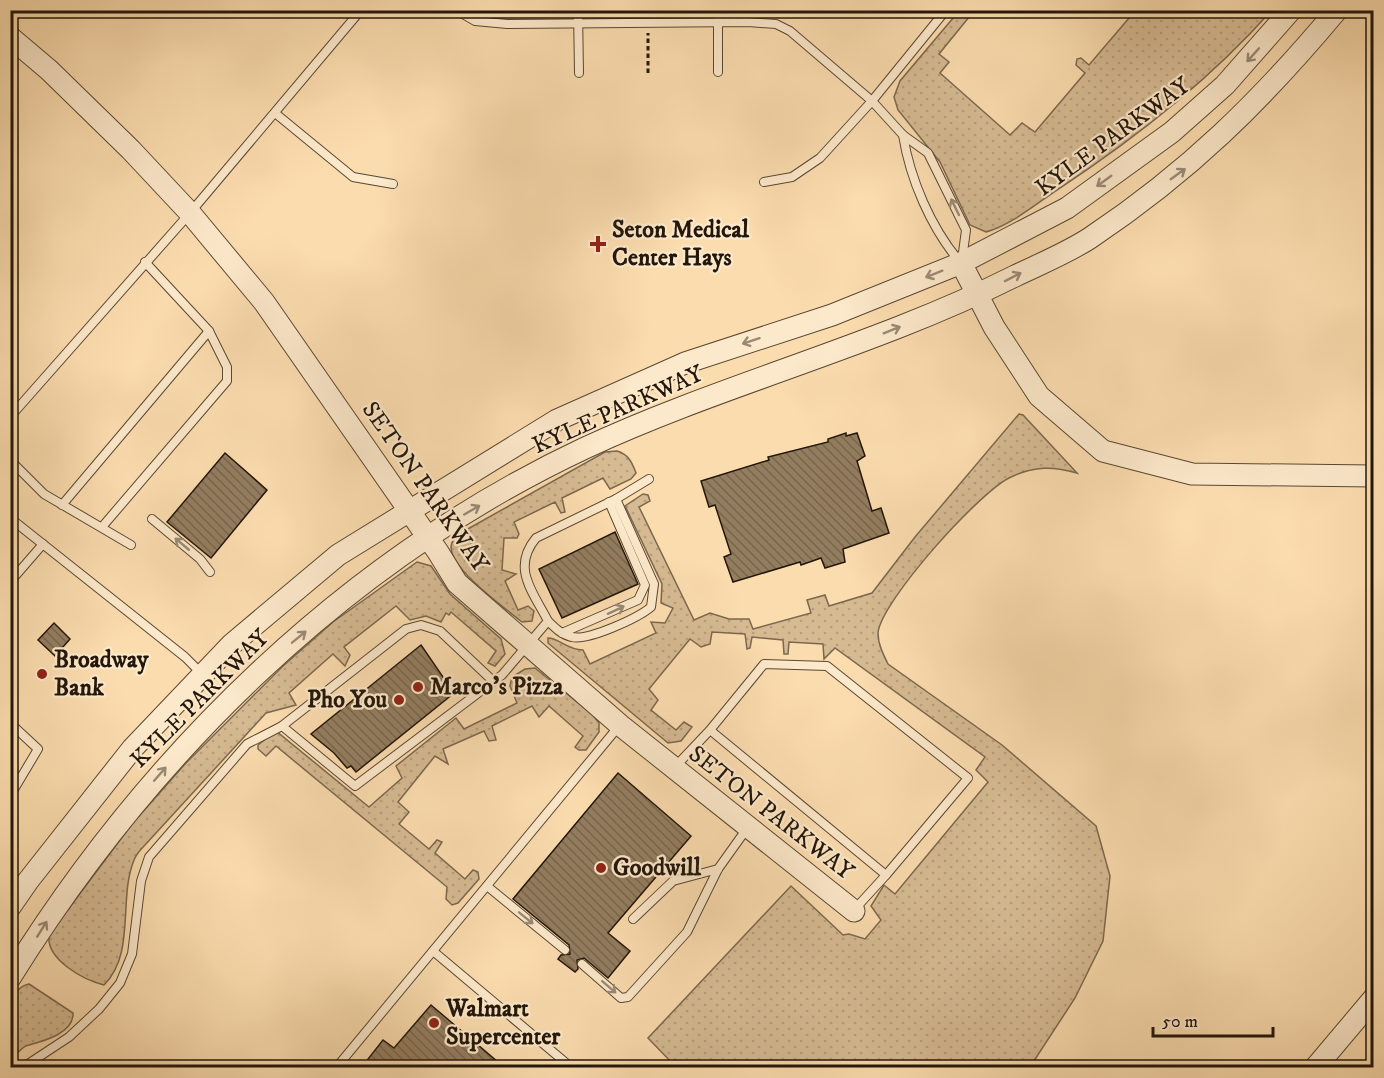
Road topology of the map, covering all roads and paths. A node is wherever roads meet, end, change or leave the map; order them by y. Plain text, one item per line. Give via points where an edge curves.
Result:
1 (361, 10) edge
2 (456, 10) edge
3 (578, 10) edge
4 (718, 10) edge
5 (946, 10) edge
6 (1291, 10) edge
7 (1337, 10) edge
8 (718, 22) junction
9 (579, 24) junction
10 (648, 33) dead end
11 (10, 37) edge
12 (718, 72) dead end
13 (648, 73) dead end
14 (579, 74) dead end
15 (872, 101) junction
16 (275, 113) junction
17 (903, 135) junction
18 (764, 182) dead end
19 (393, 184) dead end
20 (190, 213) junction
21 (145, 262) junction
22 (961, 263) junction
23 (976, 296) junction
24 (209, 331) junction
25 (10, 417) edge
26 (10, 460) edge
27 (1374, 476) edge
28 (649, 479) dead end
29 (613, 500) junction
30 (62, 505) junction
31 (408, 512) junction
32 (10, 518) edge
33 (152, 519) dead end
34 (102, 527) junction
35 (425, 537) junction
36 (43, 544) junction
37 (131, 545) dead end
38 (210, 572) dead end
39 (10, 582) edge
40 (548, 621) junction
41 (562, 633) junction
42 (527, 644) junction
43 (203, 675) junction
44 (493, 681) junction
45 (620, 725) junction
46 (282, 726) junction
47 (13, 727) edge
48 (710, 730) junction
49 (674, 769) junction
50 (10, 796) edge
51 (748, 827) junction
52 (718, 869) junction
53 (886, 875) junction
54 (488, 886) junction
55 (10, 907) edge
56 (854, 911) joint
57 (633, 919) dead end
58 (566, 950) dead end
59 (432, 951) junction
60 (582, 964) dead end
61 (10, 978) edge
62 (1374, 998) edge
63 (22, 1068) edge
64 (336, 1068) edge
65 (572, 1068) edge
66 (1315, 1068) edge

1 - 16 lane
2 - 9 lane via 475,21 488,23
3 - 9 lane
4 - 8 lane
5 - 15 lane
6 -> 22 street, KYLE PARKWAY via 1225,85 1172,132 1067,208
23 -> 7 street, KYLE PARKWAY via 1087,240 1195,161 1278,81
8 - 9 lane
8 - 12 lane
8 - 15 lane via 763,22 783,28
9 - 14 lane
10 - 13 path
11 - 20 street, SETON PARKWAY via 49,70
15 - 17 lane
15 - 18 lane via 808,168 792,177
16 - 19 lane via 353,177
16 - 20 lane
17 - 22 lane via 907,160 941,240
22 -> 17 lane via 966,230 928,153
20 - 21 lane
20 - 31 street, SETON PARKWAY via 264,302
21 - 24 lane
21 - 25 lane
22 - 23 street
22 -> 31 street, KYLE PARKWAY via 832,315 685,363 557,420
23 - 27 street via 1039,396 1103,451 1191,474
35 -> 23 street, KYLE PARKWAY via 604,440 696,400 843,350
24 - 30 lane
24 - 34 lane via 227,367 227,381
26 - 30 lane via 44,494
28 - 29 lane
29 - 40 lane via 536,538 528,548 525,578
41 -> 29 lane via 638,600 645,585
29 - 41 lane via 654,584 651,607 642,615 584,638
30 - 34 lane
31 - 35 street, SETON PARKWAY
31 - 43 street, KYLE PARKWAY via 311,576 232,644
32 - 36 lane
38 -> 33 lane
34 - 37 lane
35 - 42 street, SETON PARKWAY via 457,583
61 -> 35 street, KYLE PARKWAY via 58,903 160,773 257,671
36 - 39 lane
36 - 43 lane via 186,657
40 - 41 lane
40 - 42 lane
42 - 44 lane
42 - 45 street, SETON PARKWAY
43 - 55 street, KYLE PARKWAY via 132,748
44 - 46 lane via 440,631 421,625 406,629
44 - 46 lane via 355,786
45 - 49 street, SETON PARKWAY
45 - 54 lane
46 - 63 lane via 247,744 149,857 141,881 132,954 120,983 69,1036
47 - 50 lane via 38,749
48 - 49 lane
48 - 53 lane
48 - 53 lane via 764,664 827,666 968,778
49 - 51 street, SETON PARKWAY
51 - 52 lane
51 - 56 street, SETON PARKWAY
52 - 57 lane via 673,881
60 -> 52 lane via 621,998 628,997 687,932
53 - 56 lane
54 -> 58 lane
54 - 59 lane
59 - 64 lane
59 - 65 lane
62 - 66 street

